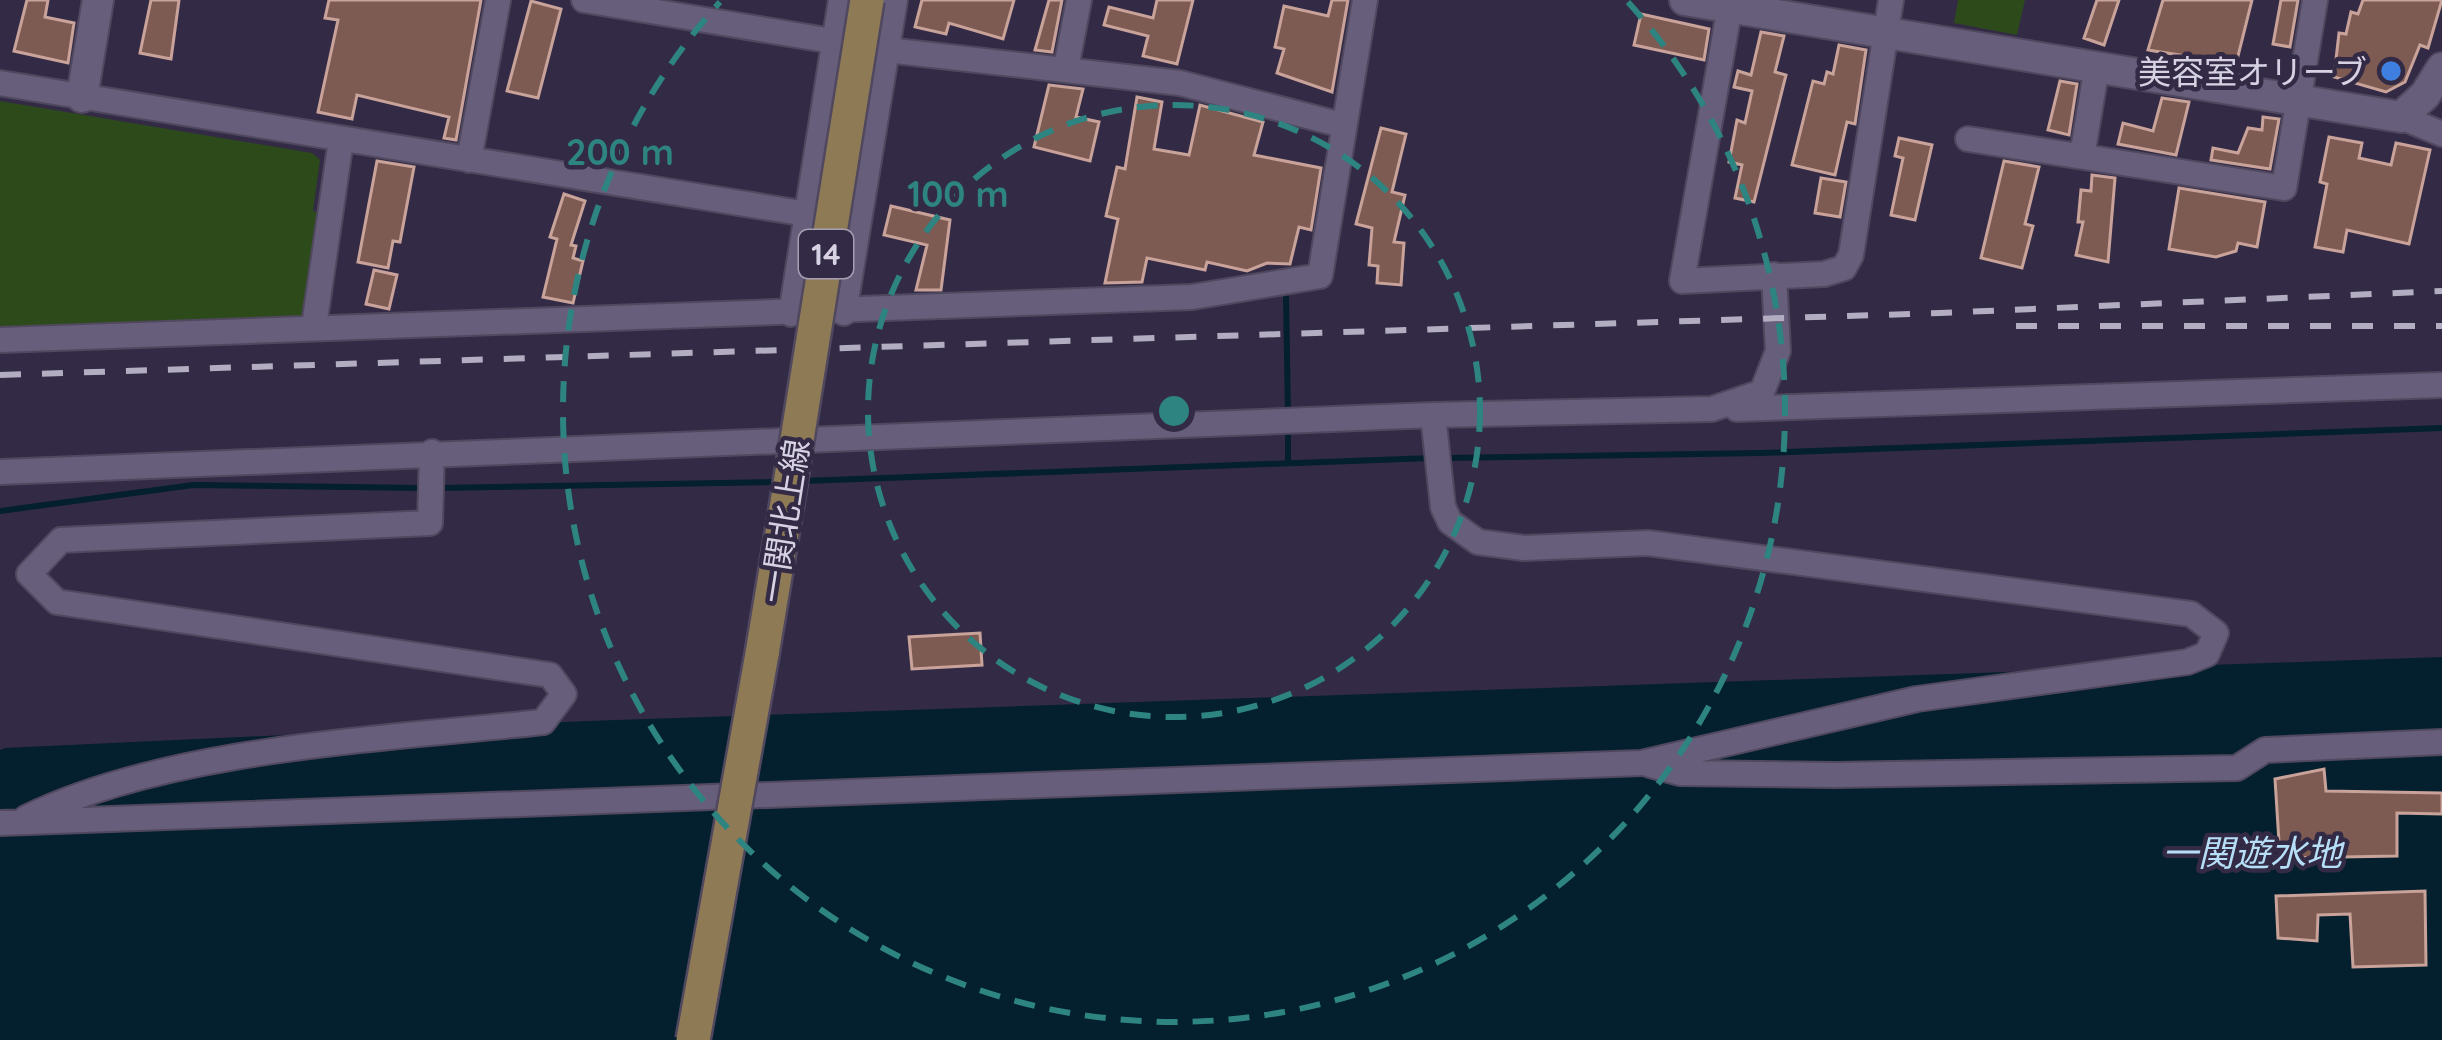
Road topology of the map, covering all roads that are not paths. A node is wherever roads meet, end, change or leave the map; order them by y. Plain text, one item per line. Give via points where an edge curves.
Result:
1 (98, 0) edge
2 (499, 0) edge
3 (584, 0) edge
4 (841, 0) edge
5 (867, 0) edge
6 (895, 0) edge
7 (1079, 0) edge
8 (1365, 0) edge
9 (1685, 0) edge
10 (1891, 0) edge
11 (2315, 0) edge
12 (1730, 4) edge
13 (729, 12) edge
14 (1885, 33) junction
15 (835, 40) junction
16 (887, 50) junction
17 (2097, 66) junction
18 (1066, 68) junction
19 (2442, 68) edge
20 (0, 83) edge
21 (82, 97) junction
22 (2300, 98) junction
23 (2401, 117) junction
24 (1342, 125) junction
25 (2442, 134) edge
26 (340, 140) junction
27 (1968, 140) dead end
28 (2082, 156) junction
29 (469, 160) junction
30 (807, 214) junction
31 (1774, 275) junction
32 (844, 313) junction
33 (790, 314) junction
34 (314, 326) junction
35 (0, 340) edge
36 (2442, 386) edge
37 (1712, 410) junction
38 (1434, 426) junction
39 (432, 460) junction
40 (0, 472) edge
41 (2442, 742) edge
42 (1642, 763) junction
43 (8, 822) edge
44 (693, 1040) edge

1 - 21 street
2 - 29 street
3 - 13 street
4 - 15 street
5 - 44 main road, 一関北上線 / 14, bridge
6 - 16 street
7 - 18 street
8 - 24 street
9 - 12 street
10 - 14 street
11 - 22 street
12 - 14 street
12 - 31 street via 1682,281
13 - 15 street
14 - 17 street
14 - 31 street via 1851,255 1844,268 1824,274
15 - 16 street
15 - 30 street
16 - 18 street
16 - 32 street
17 - 22 street
17 - 28 street
18 - 24 street via 1180,83
19 - 23 street
20 - 21 street
21 - 26 street
22 - 23 street
22 - 28 street via 2284,188
23 - 25 street
24 - 32 street via 1320,276 1192,298
26 - 29 street
26 - 34 street
27 - 28 street
29 - 30 street
30 - 33 street
31 - 37 street via 1778,351 1771,376 1762,392
32 - 33 street
33 - 34 street
34 - 35 street
36 - 37 street
37 - 38 street
38 - 39 street via 1311,422
38 - 42 street via 1450,523 1478,542 1648,543 1856,568 2191,614 2216,633 2207,654 2187,662 1917,699
39 - 40 street
39 - 43 street via 430,523 61,540 29,574 58,602 550,675 564,694 543,722 264,752 72,795
41 - 42 street via 2265,750 2237,768 1835,776 1680,772
42 - 43 street

